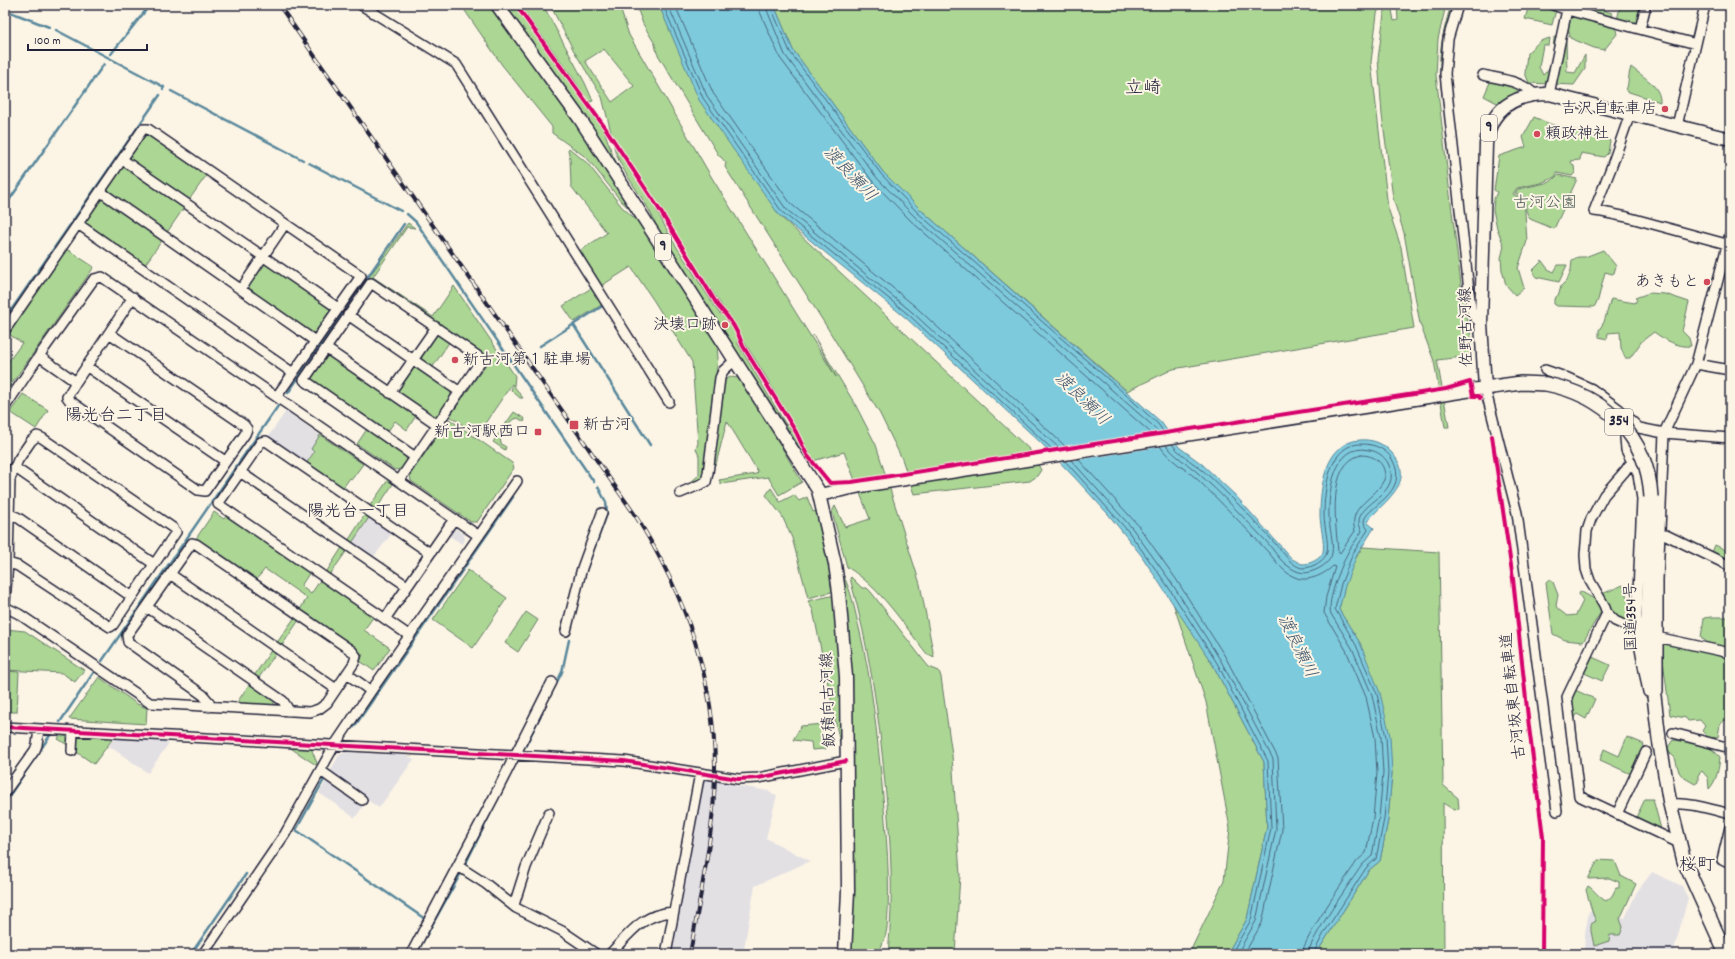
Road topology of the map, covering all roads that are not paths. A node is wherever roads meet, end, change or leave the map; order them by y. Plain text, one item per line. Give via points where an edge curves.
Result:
1 (361, 5) edge
2 (497, 5) edge
3 (1458, 5) edge
4 (1553, 5) edge
5 (1646, 5) edge
6 (1705, 5) edge
7 (1567, 7) edge
8 (1640, 29) junction
9 (1696, 44) junction
10 (1483, 75) dead end
11 (1549, 94) junction
12 (1534, 95) junction
13 (1630, 114) junction
14 (1677, 126) junction
15 (1730, 139) edge
16 (123, 160) junction
17 (101, 192) junction
18 (78, 224) junction
19 (285, 224) junction
20 (1730, 234) edge
21 (1729, 245) edge
22 (263, 256) junction
23 (241, 289) junction
24 (133, 297) junction
25 (338, 308) junction
26 (348, 315) junction
27 (1481, 323) junction
28 (436, 327) junction
29 (5, 330) edge
30 (109, 333) junction
31 (315, 341) junction
32 (327, 349) junction
33 (39, 356) junction
34 (413, 360) junction
35 (735, 360) junction
36 (1696, 364) junction
37 (86, 366) junction
38 (1544, 370) dead end
39 (1730, 370) edge
40 (293, 373) junction
41 (76, 382) junction
42 (1480, 389) junction
43 (460, 392) junction
44 (390, 393) junction
45 (277, 396) junction
46 (669, 402) dead end
47 (6, 404) edge
48 (438, 425) junction
49 (1664, 433) junction
50 (1625, 438) dead end
51 (1730, 438) edge
52 (415, 457) junction
53 (225, 461) junction
54 (1632, 461) junction
55 (14, 467) junction
56 (240, 472) junction
57 (517, 480) dead end
58 (399, 481) junction
59 (7, 489) edge
60 (680, 493) dead end
61 (819, 495) junction
62 (602, 513) dead end
63 (9, 514) junction
64 (454, 519) junction
65 (1666, 535) dead end
66 (479, 536) junction
67 (430, 553) junction
68 (8, 563) junction
69 (154, 564) junction
70 (1730, 566) edge
71 (170, 574) junction
72 (407, 586) junction
73 (132, 597) junction
74 (5, 602) edge
75 (5, 607) edge
76 (148, 607) junction
77 (1607, 613) junction
78 (385, 619) junction
79 (566, 631) dead end
80 (1648, 632) junction
81 (410, 636) junction
82 (1730, 653) edge
83 (346, 674) junction
84 (552, 682) dead end
85 (336, 689) junction
86 (371, 691) junction
87 (209, 707) junction
88 (287, 711) junction
89 (5, 727) edge
90 (39, 729) junction
91 (73, 731) junction
92 (1673, 733) dead end
93 (334, 746) junction
94 (1730, 748) edge
95 (72, 751) dead end
96 (1646, 752) dead end
97 (516, 754) junction
98 (846, 761) junction
99 (321, 771) junction
100 (700, 773) junction
101 (5, 792) edge
102 (362, 800) dead end
103 (1670, 804) junction
104 (1557, 811) dead end
105 (549, 813) dead end
106 (1617, 814) junction
107 (1730, 814) edge
108 (1730, 828) edge
109 (1679, 843) junction
110 (1730, 864) edge
111 (458, 866) junction
112 (514, 905) junction
113 (673, 912) junction
114 (203, 954) edge
115 (411, 954) edge
116 (596, 954) edge
117 (610, 954) edge
118 (666, 954) edge
119 (844, 954) edge
120 (1726, 954) edge

1 - 46 street via 456,64
2 - 35 main road, 9 via 580,119
3 - 27 street via 1448,39 1445,74 1471,309
4 - 7 street
5 - 8 street
6 - 9 street
7 - 8 street via 1571,11
7 - 11 street
8 - 9 street
9 - 14 street
10 - 12 street via 1523,86
11 - 12 main road, 佐野古河線 / 9
11 - 13 main road, 佐野古河線 / 9
12 - 27 main road, 佐野古河線 / 9 via 1506,106 1493,119 1490,126 1486,144
13 - 14 main road, 佐野古河線 / 9
13 - 21 street via 1594,211 1627,217
14 - 15 main road, 佐野古河線 / 9
16 - 17 street
16 - 19 street via 143,129 148,129
16 - 22 street
17 - 18 street
17 - 23 street
18 - 29 street
18 - 40 street
19 - 22 street
19 - 25 street via 361,276
20 - 21 street
21 - 36 street
22 - 23 street
22 - 25 street
23 - 31 street
24 - 30 street
24 - 33 street via 105,277 96,278
24 - 45 street
25 - 31 street
26 - 28 street via 372,283
26 - 32 street
26 - 34 street
27 - 42 main road, 佐野古河線 / 9
28 - 34 street
28 - 43 street via 482,360
30 - 37 street
30 - 53 street via 247,428
31 - 40 street
32 - 44 street
32 - 52 street via 304,380
33 - 41 street
33 - 47 street
34 - 43 street
34 - 44 street
35 - 60 street via 720,378 706,482
35 - 61 main road, 9 via 811,478
36 - 39 street
36 - 49 street
37 - 41 street
37 - 53 street
38 - 49 street via 1592,389 1639,428
40 - 45 street
41 - 53 street via 67,397 70,401 198,490 205,491
42 - 61 main road, 佐野古河線 via 861,486
42 - 80 highway, 国道354号 / 354, bridge via 1521,383 1546,384 1570,390 1591,399 1611,413 1628,432 1641,453 1649,476 1651,497
42 - 104 street via 1517,513
43 - 48 street
44 - 48 street
45 - 58 street
48 - 52 street
49 - 51 street
49 - 80 street via 1658,580
50 - 54 street via 1625,446
52 - 58 street
54 - 77 street via 1604,495 1587,531 1586,569
54 - 80 street via 1638,474 1642,499 1638,588
55 - 59 street
55 - 69 street
55 - 69 street via 36,436 39,437 173,528 175,535
56 - 67 street via 261,442 266,441
56 - 72 street
56 - 78 street via 218,504
57 - 66 street
58 - 64 street
59 - 63 street
61 - 98 main road, 飯積向古河線 via 840,592 846,677
62 - 79 street via 582,568
63 - 68 street
63 - 73 street
64 - 66 street
64 - 67 street
65 - 70 street
66 - 81 street
67 - 72 street
68 - 73 street via 18,566 108,627 113,625
68 - 74 street
69 - 73 street
71 - 76 street
71 - 83 street via 188,546 196,544 352,651 356,660
71 - 85 street
72 - 78 street
75 - 87 street via 150,703
76 - 87 street via 127,635 128,642 203,695
76 - 88 street via 283,701
77 - 80 street via 1615,621
77 - 106 street via 1567,697 1579,796
78 - 81 street
80 - 82 street
80 - 103 highway, 国道354号 / 354 via 1657,725
81 - 86 street
83 - 85 street
83 - 86 street
84 - 97 street
85 - 88 street via 327,703 319,709 310,712
86 - 93 street
87 - 88 street
89 - 90 street
90 - 91 street
90 - 101 street via 37,745
91 - 93 street
91 - 95 street
92 - 94 street
93 - 97 street
93 - 99 street
96 - 106 street
97 - 100 street via 637,762
97 - 111 street
98 - 100 street via 746,779
98 - 119 main road, 飯積向古河線 via 848,891
99 - 102 street
99 - 114 street via 286,834
100 - 113 street
103 - 107 street via 1682,803
103 - 109 highway, 国道354号 / 354
105 - 112 street via 526,867
106 - 109 street
108 - 110 street via 1722,860
109 - 120 highway, 国道354号 / 354 via 1684,861
111 - 112 street
111 - 115 street
112 - 116 street via 562,931
113 - 117 street via 652,917 638,924
113 - 118 street

